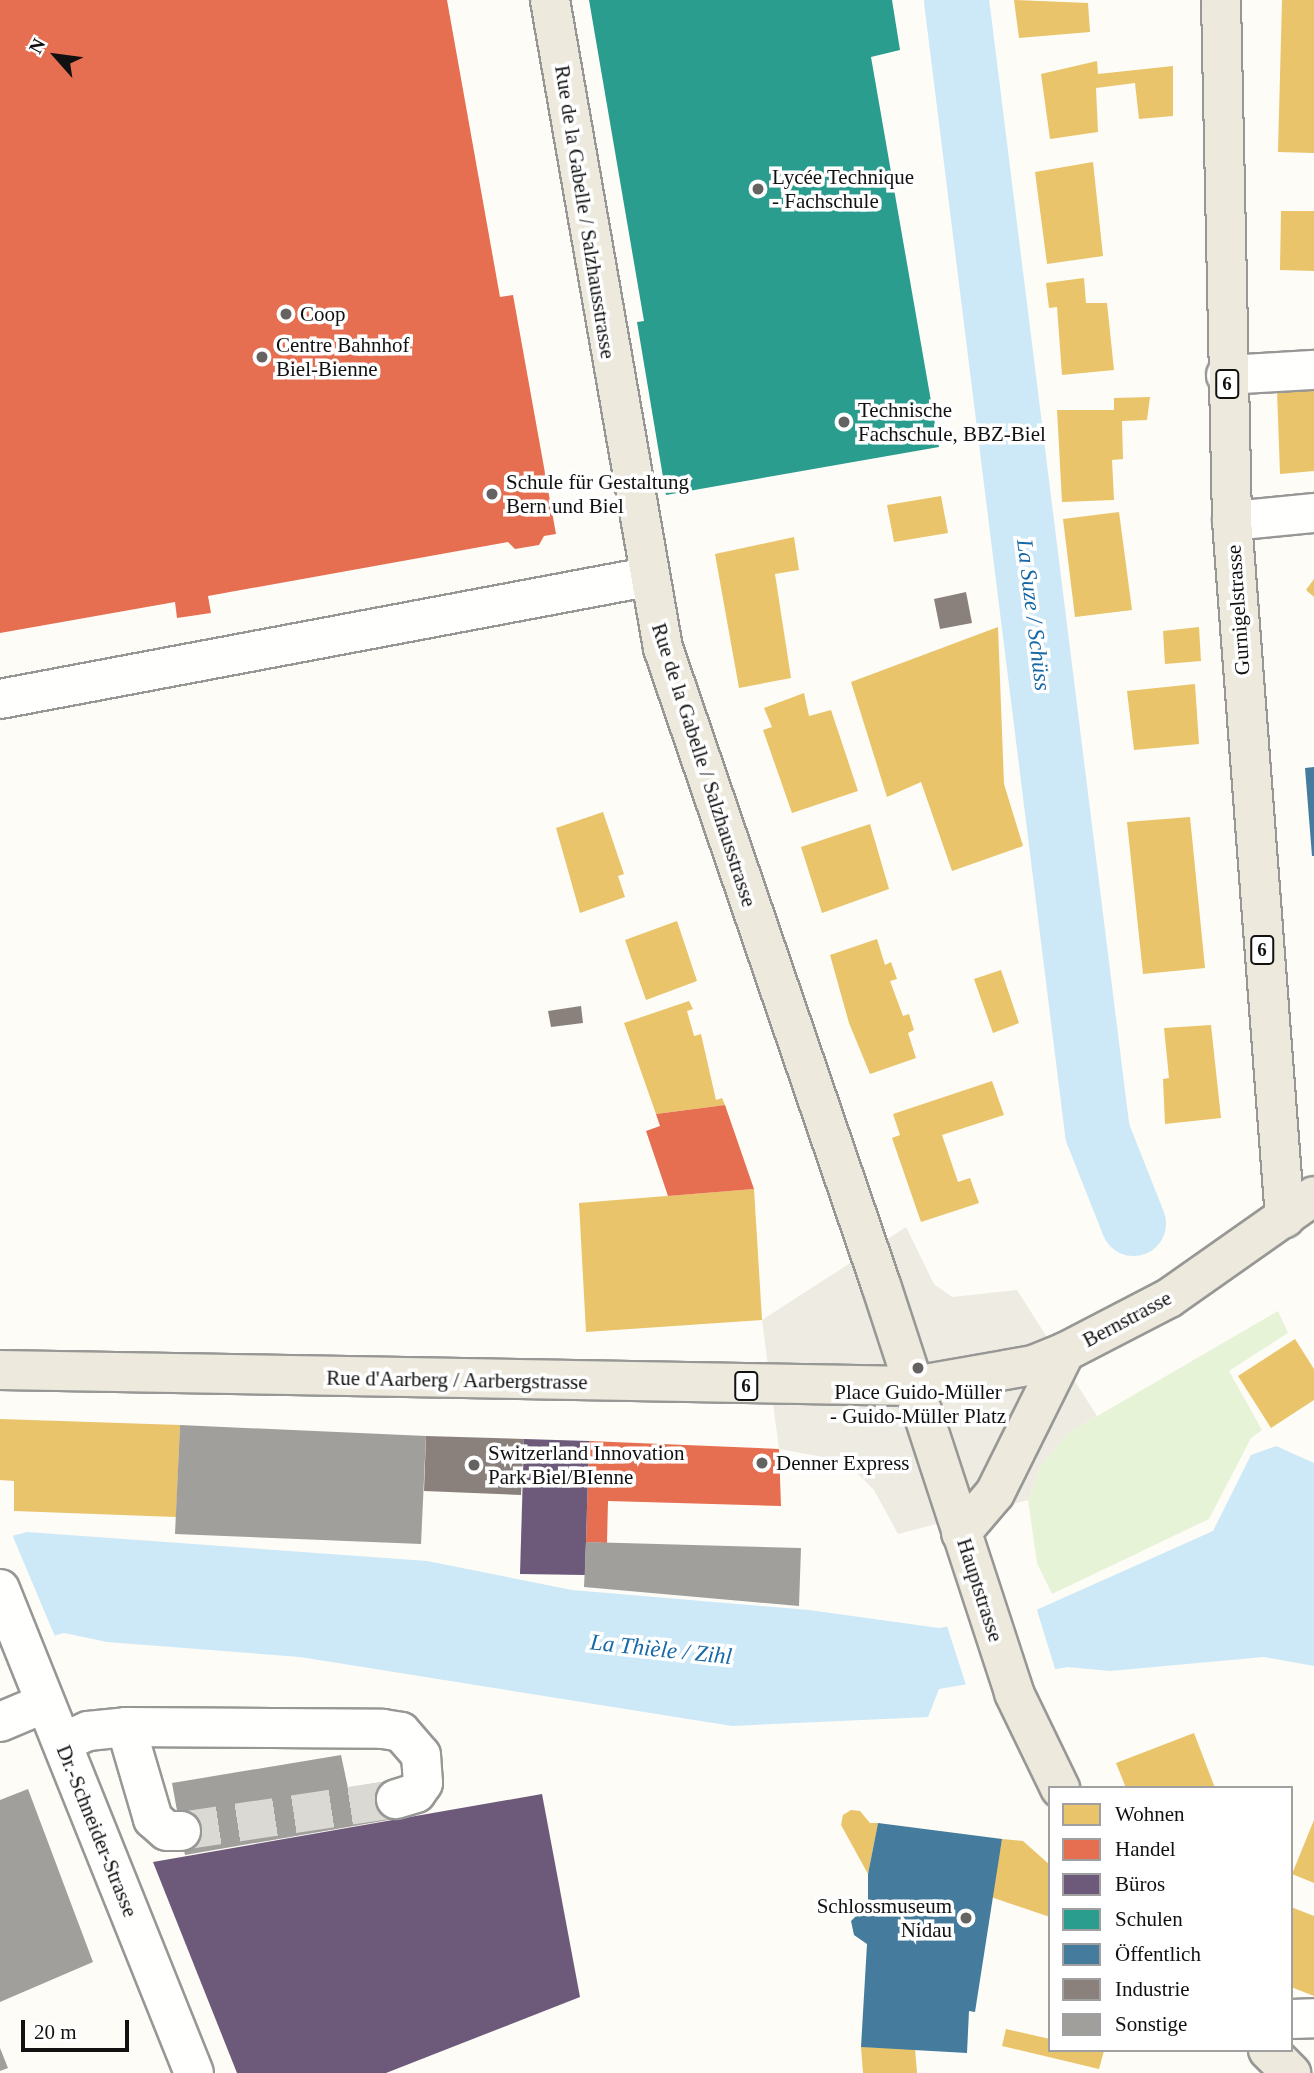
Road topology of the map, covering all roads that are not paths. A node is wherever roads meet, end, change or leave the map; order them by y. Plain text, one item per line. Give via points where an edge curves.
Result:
1 (550, 0) edge
2 (1221, 0) edge
3 (1314, 370) edge
4 (1226, 375) junction
5 (1314, 513) edge
6 (1232, 521) junction
7 (647, 577) junction
8 (0, 699) edge
9 (1300, 1207) edge
10 (1065, 1352) junction
11 (0, 1370) edge
12 (914, 1386) junction
13 (961, 1533) junction
14 (0, 1589) edge
15 (41, 1692) junction
16 (0, 1721) edge
17 (126, 1727) junction
18 (62, 1742) junction
19 (1059, 1786) edge
20 (396, 1798) tunnel mouth
21 (181, 1831) tunnel mouth
22 (1314, 2018) edge
23 (1293, 2019) edge
24 (194, 2073) edge

1 - 7 main road, Rue de la Gabelle / Salzhausstrasse
2 - 4 main road, Gurnigelstrasse / 6
3 - 4 street
4 - 6 main road, Gurnigelstrasse / 6
5 - 6 street
6 - 9 main road, Gurnigelstrasse / 6
7 - 8 street
7 - 12 main road, Rue de la Gabelle / Salzhausstrasse via 668,661
9 - 10 main road, Bernstrasse / 6 via 1169,1298
10 - 12 main road, Bernstrasse / 6 via 1033,1365
10 - 13 main road via 995,1493
11 - 12 main road, Rue d'Aarberg / Aarbergstrasse / 6
12 - 13 main road, Hauptstrasse
13 - 19 main road, Hauptstrasse via 1014,1693
14 - 15 street, Dr.-Schneider-Strasse
15 - 16 street
15 - 18 street, Dr.-Schneider-Strasse
17 - 18 street via 88,1731
17 - 20 street via 401,1732 421,1755 424,1771 416,1793
17 - 21 street via 153,1819 167,1831
18 - 24 street, Dr.-Schneider-Strasse
22 - 23 street

